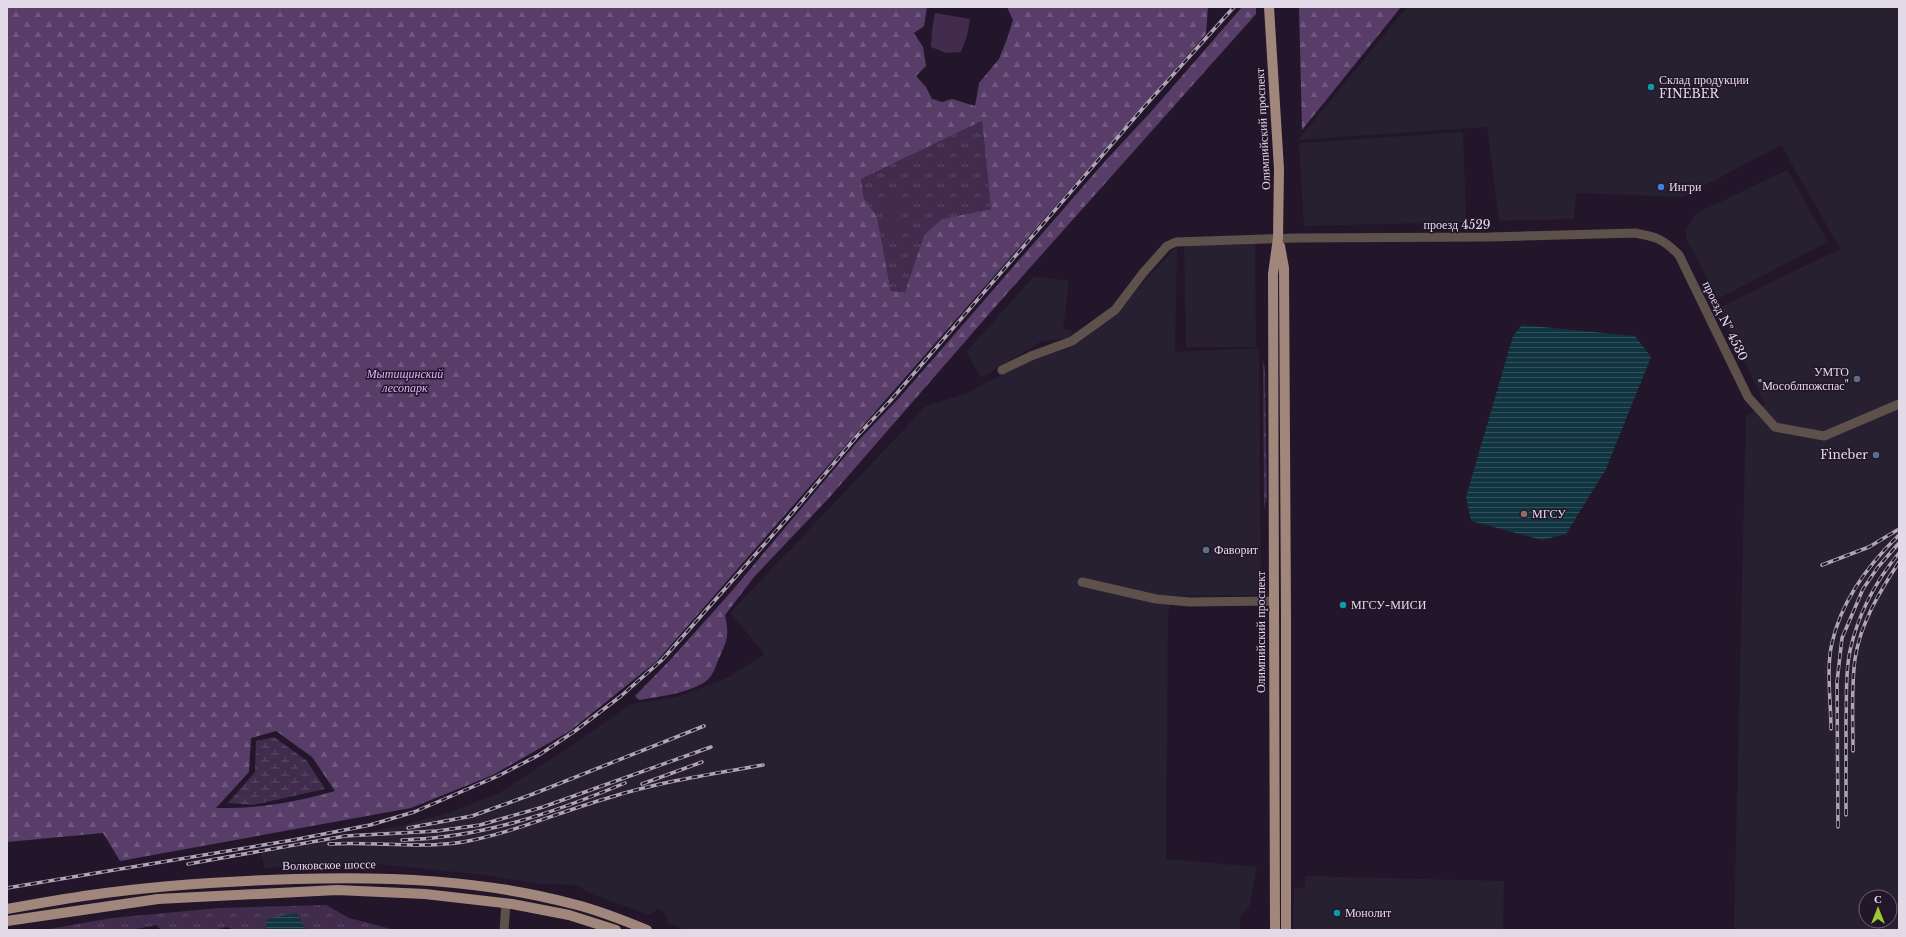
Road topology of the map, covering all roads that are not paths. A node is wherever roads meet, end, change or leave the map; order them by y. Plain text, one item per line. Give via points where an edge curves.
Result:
1 (1269, 7) edge
2 (1635, 233) joint
3 (1278, 238) junction
4 (1002, 370) dead end
5 (1899, 404) edge
6 (1082, 582) dead end
7 (1274, 601) junction
8 (506, 903) junction
9 (7, 909) edge
10 (7, 921) edge
11 (504, 930) edge
12 (616, 930) edge
13 (647, 930) edge
14 (1274, 930) edge
15 (1286, 930) edge

1 - 3 main road, Олимпийский проспект via 1278,133
2 - 3 street, проезд 4529 via 1497,237
2 - 5 street, проезд № 4530 via 1667,242 1679,255 1748,397 1775,427 1824,436
3 - 4 street, проезд 4529 via 1176,242 1167,246 1115,310 1072,341
3 - 7 main road, Олимпийский проспект via 1273,274
3 - 15 main road, Олимпийский проспект via 1284,268
6 - 7 street via 1156,599 1190,602
7 - 14 main road, Олимпийский проспект
8 - 10 main road, Волковское шоссе via 414,893 296,891 158,899
8 - 11 street
8 - 12 main road, Волковское шоссе via 569,915
9 - 13 main road, Волковское шоссе via 90,895 199,883 342,877 392,878 459,883 539,896 575,904

